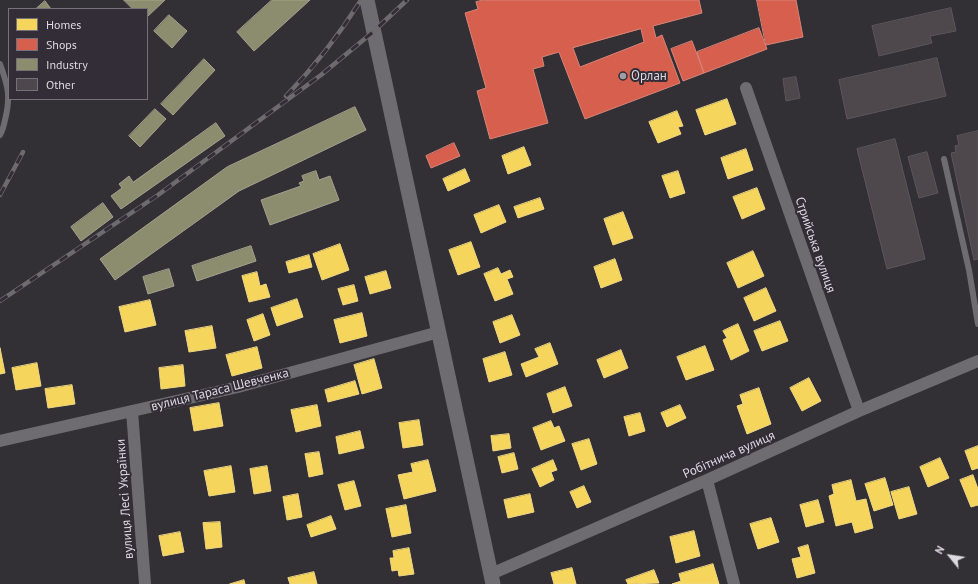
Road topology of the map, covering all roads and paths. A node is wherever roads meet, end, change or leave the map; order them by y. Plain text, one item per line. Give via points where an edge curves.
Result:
1 (367, 0) edge
2 (0, 64) edge
3 (8, 86) edge
4 (746, 88) dead end
5 (9, 100) edge
6 (0, 135) edge
7 (944, 159) dead end
8 (978, 324) edge
9 (439, 332) junction
10 (978, 361) edge
11 (132, 411) junction
12 (859, 411) junction
13 (0, 441) edge
14 (707, 480) junction
15 (492, 579) edge
16 (145, 584) edge
17 (734, 584) edge

1 - 9 street
2 - 3 lane
4 - 12 street, Стрийська вулиця
5 - 6 lane
7 - 8 lane via 969,270
9 - 11 street, вулиця Тараса Шевченка via 238,387
9 - 15 street
10 - 12 street, Робітнича вулиця
11 - 13 street, вулиця Тараса Шевченка
11 - 16 street, вулиця Лесі Українки
12 - 14 street, Робітнича вулиця
14 - 15 street, Робітнича вулиця
14 - 17 street

